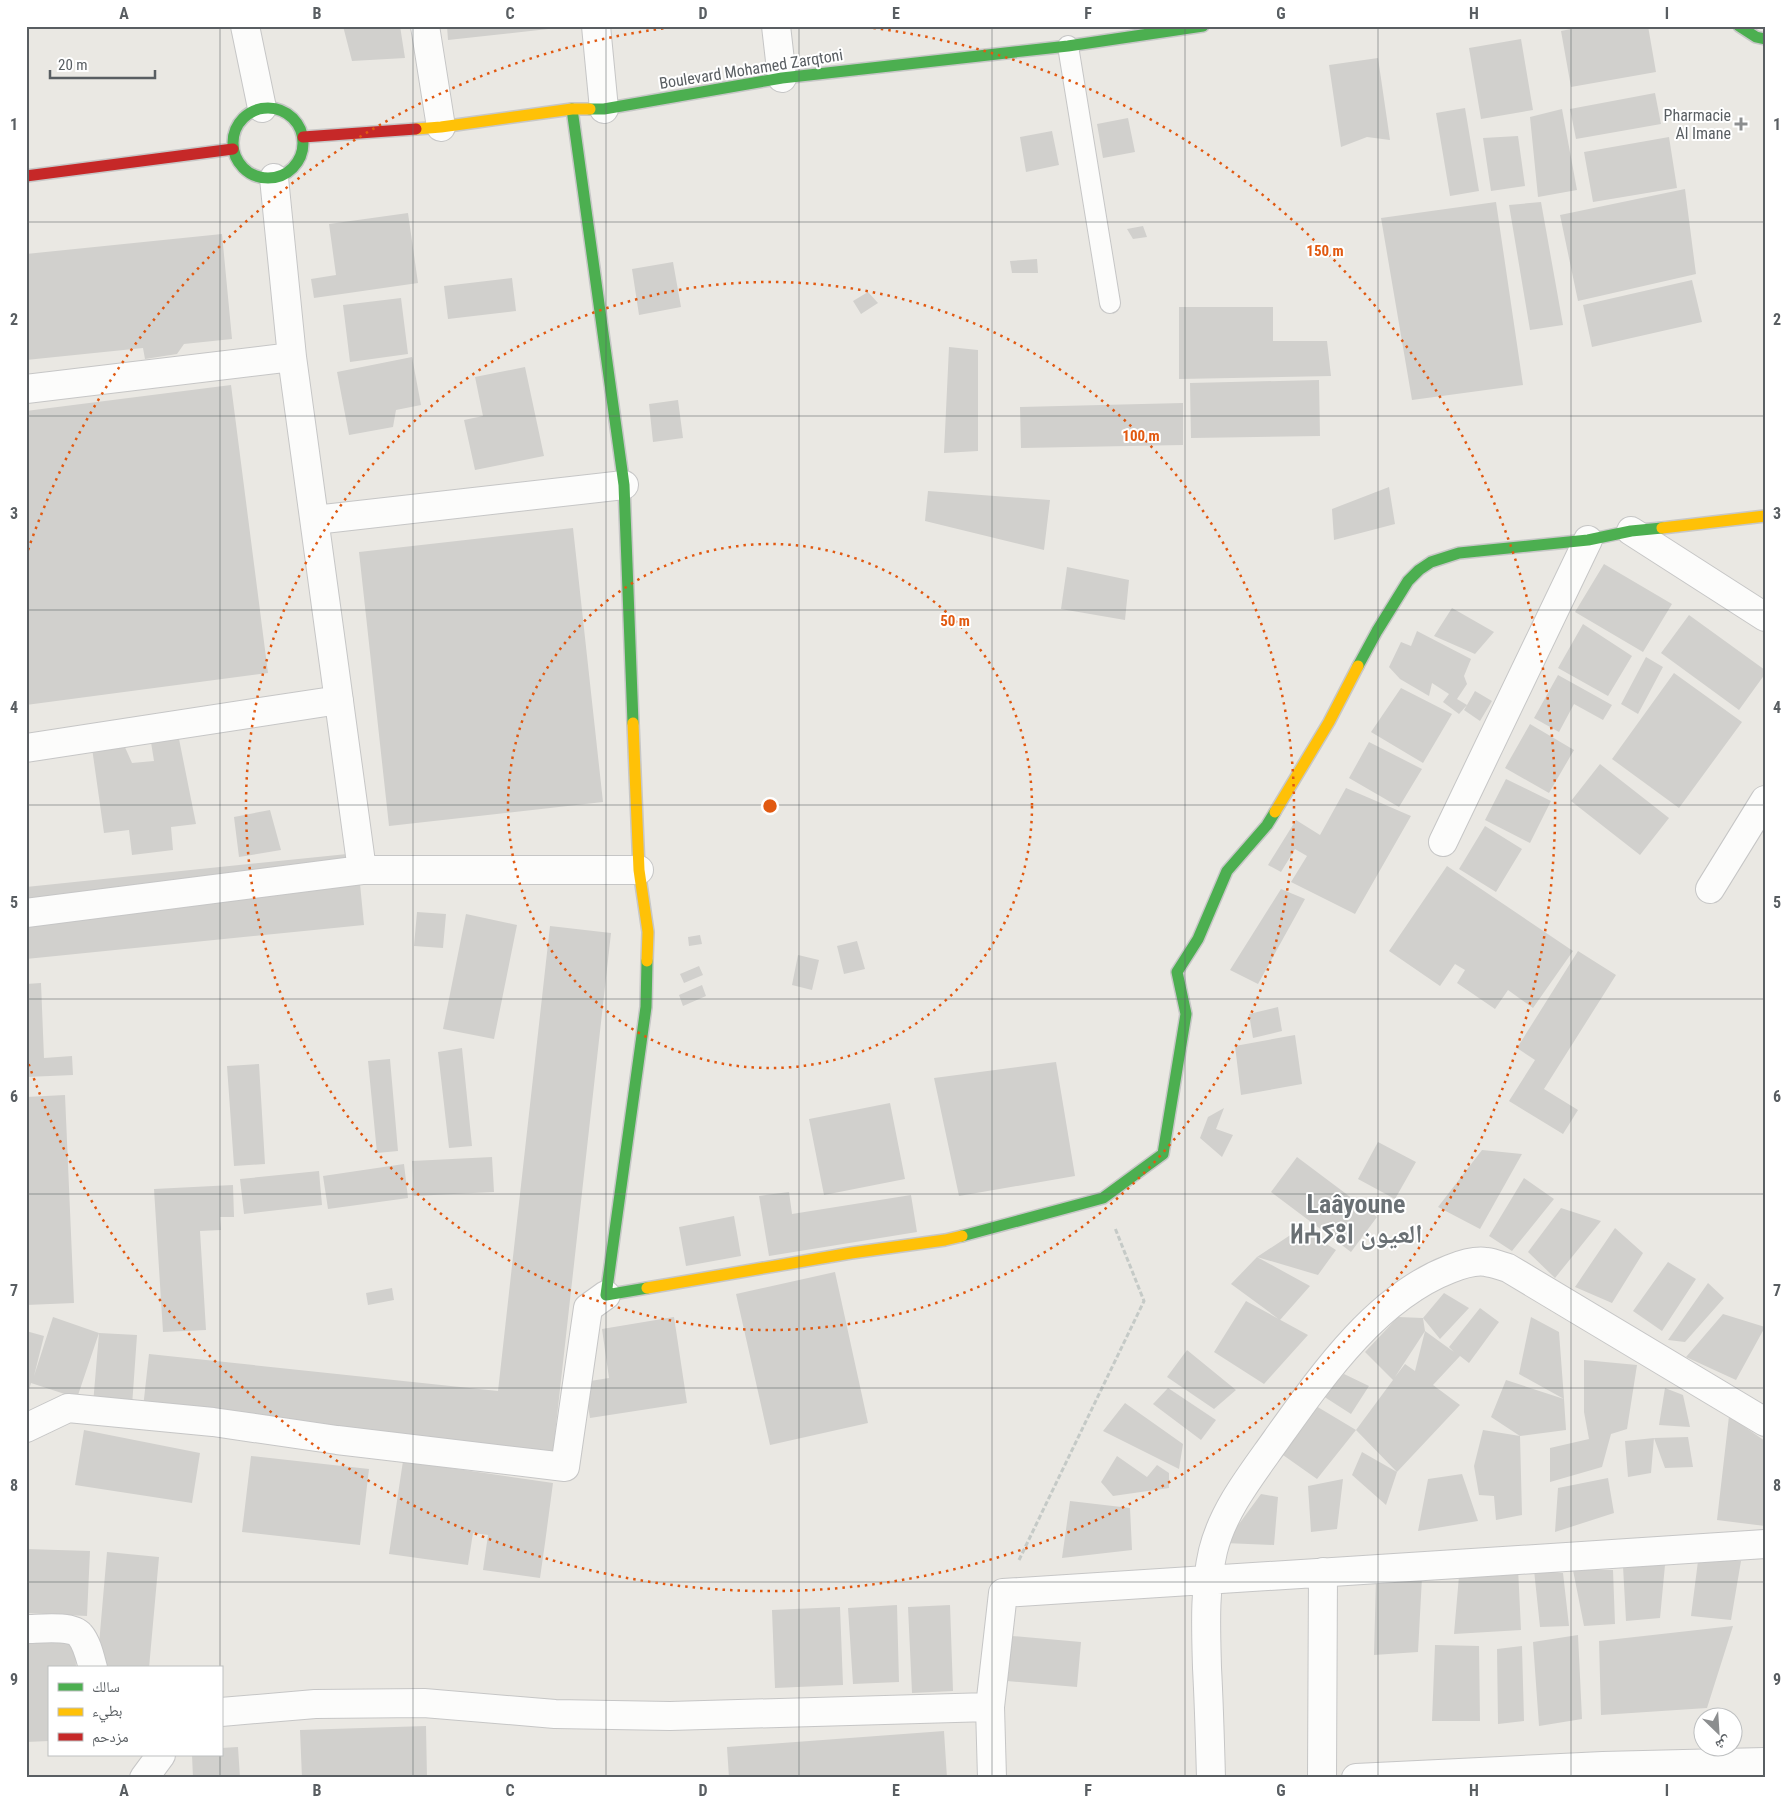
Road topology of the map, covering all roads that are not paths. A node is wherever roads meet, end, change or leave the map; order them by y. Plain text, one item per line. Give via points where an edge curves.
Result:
1 (246, 26) edge
2 (425, 26) edge
3 (596, 26) edge
4 (776, 26) edge
5 (1204, 26) edge
6 (1739, 26) edge
7 (1761, 42) edge
8 (1068, 46) junction
9 (782, 78) junction
10 (262, 108) junction
11 (572, 109) junction
12 (604, 109) junction
13 (442, 127) junction
14 (303, 137) junction
15 (233, 149) junction
16 (26, 176) edge
17 (274, 178) junction
18 (1110, 303) dead end
19 (292, 357) junction
20 (26, 389) edge
21 (624, 485) junction
22 (1765, 516) edge
23 (315, 520) junction
24 (1631, 531) junction
25 (1588, 540) junction
26 (1765, 617) edge
27 (339, 700) junction
28 (26, 748) edge
29 (1765, 800) edge
30 (1443, 842) dead end
31 (362, 870) junction
32 (639, 870) junction
33 (1710, 889) dead end
34 (26, 913) edge
35 (606, 1295) junction
36 (1765, 1422) edge
37 (26, 1428) edge
38 (1765, 1544) edge
39 (1323, 1572) junction
40 (1207, 1581) junction
41 (26, 1629) edge
42 (92, 1666) edge
43 (990, 1707) junction
44 (222, 1712) edge
45 (1765, 1762) edge
46 (992, 1778) edge
47 (1211, 1778) edge
48 (1322, 1778) edge
49 (1356, 1778) edge

1 - 10 street
2 - 13 street
3 - 12 street
4 - 9 street
5 - 8 street, Boulevard Mohamed Zarqtoni
6 - 7 street
8 - 9 street, Boulevard Mohamed Zarqtoni
8 - 18 lane
9 - 12 street, Boulevard Mohamed Zarqtoni
10 - 14 street via 289,114
10 - 15 street via 249,113 239,123 233,135
11 - 12 street, Boulevard Mohamed Zarqtoni
11 - 13 street, Boulevard Mohamed Zarqtoni
11 - 21 street
13 - 14 street, Boulevard Mohamed Zarqtoni
14 - 17 street via 303,151 297,164 287,174
15 - 16 street
15 - 17 street via 247,172 260,178
17 - 19 street
19 - 20 street
19 - 23 street
21 - 23 street
21 - 32 street
22 - 24 street
23 - 27 street
24 - 25 street
24 - 26 street
25 - 30 street
25 - 35 street via 1458,553 1431,562 1408,581 1267,825 1227,871 1198,939 1177,972 1186,1014 1163,1154 1103,1198 945,1240
27 - 28 street
27 - 31 street
29 - 33 street
31 - 32 street
31 - 34 street
32 - 35 street via 648,932 646,1007
35 - 37 street via 588,1308 565,1467 213,1422 68,1408
36 - 40 street via 1508,1268 1485,1261 1469,1263 1443,1272 1406,1292 1362,1331 1317,1382 1254,1471 1221,1526
38 - 39 street
39 - 40 street
39 - 48 street
40 - 43 street via 1003,1593
40 - 47 street
41 - 42 street via 73,1629 80,1634
43 - 44 street via 670,1716 555,1714 424,1704 315,1704
43 - 46 street
45 - 49 street

